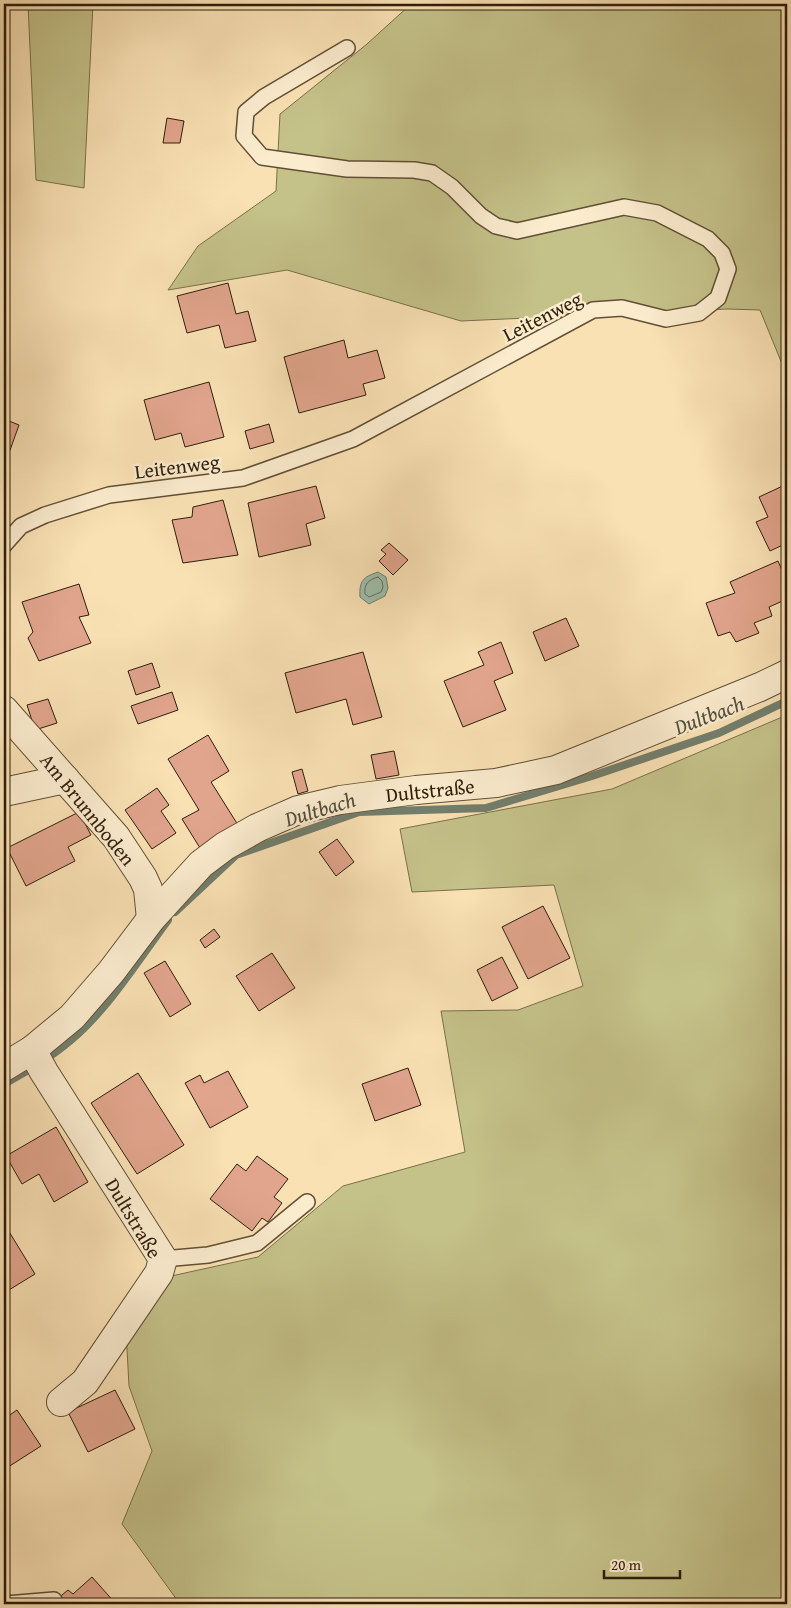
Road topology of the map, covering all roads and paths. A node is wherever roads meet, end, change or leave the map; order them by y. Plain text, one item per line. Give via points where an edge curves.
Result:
1 (347, 48) dead end
2 (4, 545) edge
3 (787, 674) edge
4 (4, 710) edge
5 (65, 779) junction
6 (4, 792) edge
7 (151, 919) junction
8 (37, 1060) junction
9 (4, 1067) edge
10 (307, 1202) dead end
11 (163, 1259) junction
12 (61, 1402) dead end
13 (54, 1600) dead end
14 (6, 1604) edge

1 - 2 lane, Leitenweg via 264,97 246,112 244,136 262,157 347,169 432,173 452,187 481,216 496,226 517,231 624,206 657,213 708,239 722,253 728,270 718,298 699,313 666,320 622,308 593,310 353,439 243,478 109,495 45,514 21,526
3 - 7 street, Dultstraße via 556,770 496,783 370,795 280,816 225,846 200,864
4 - 5 street, Am Brunnboden
5 - 6 street
5 - 7 street, Am Brunnboden via 116,837 143,878 148,889
7 - 8 street, Dultstraße
8 - 9 street, Dultstraße
8 - 11 street, Dultstraße
10 - 11 lane via 257,1243 208,1255
11 - 12 street, Dultstraße via 159,1273 85,1382
13 - 14 lane

